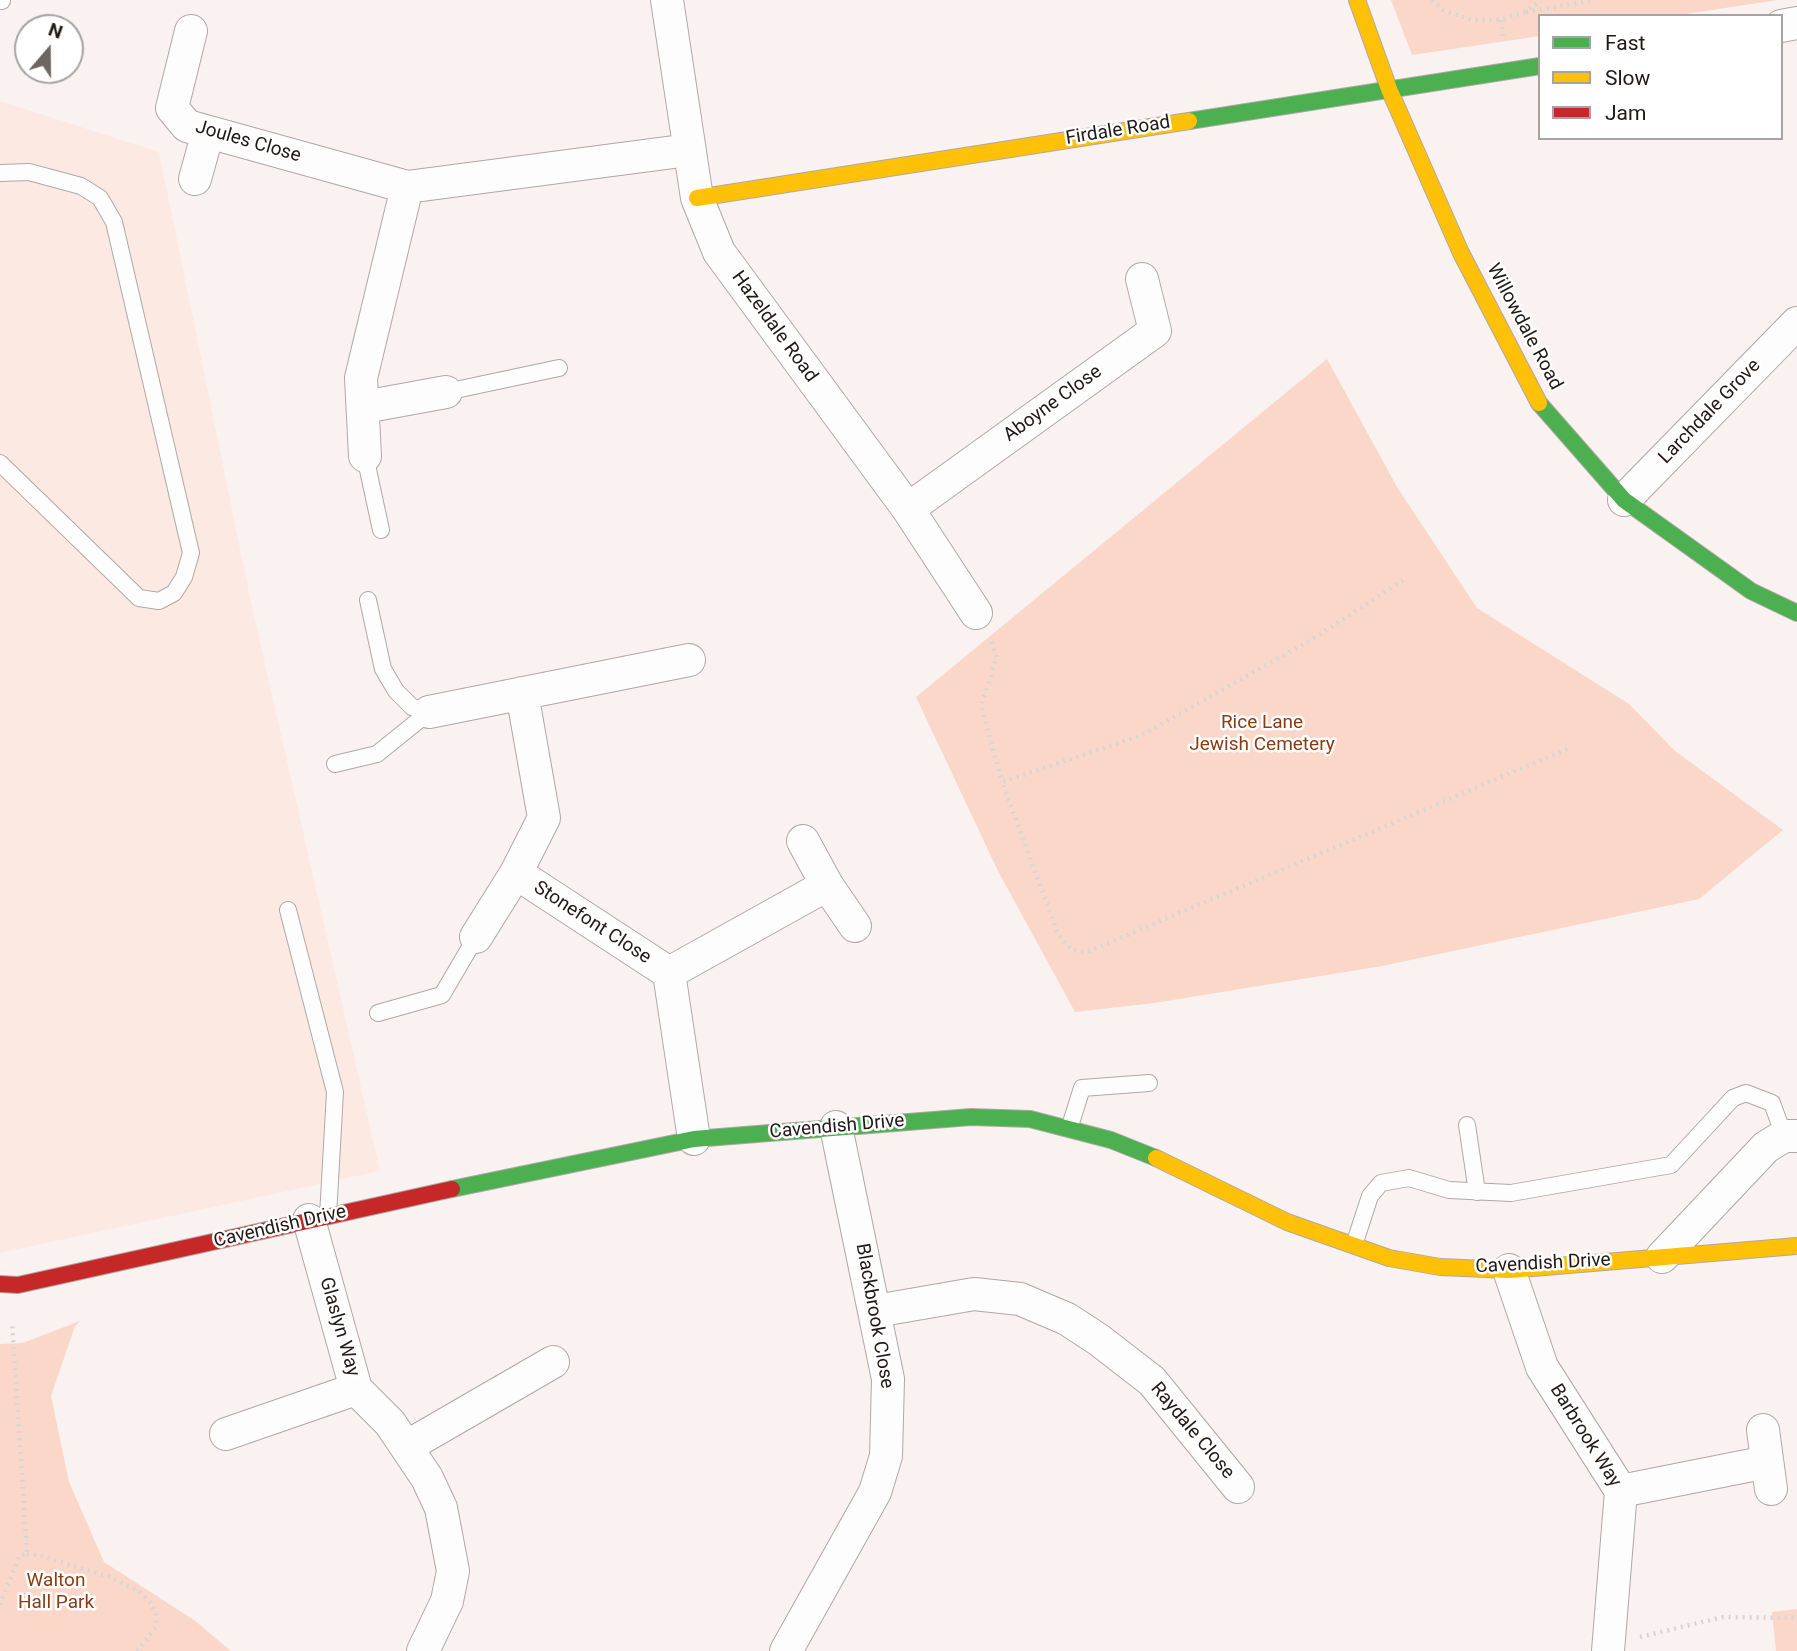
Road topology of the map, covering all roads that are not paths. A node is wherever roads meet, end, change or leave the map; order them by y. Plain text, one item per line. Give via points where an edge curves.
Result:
1 (667, 0) edge
2 (1357, 0) edge
3 (191, 31) dead end
4 (1538, 66) edge
5 (1389, 89) junction
6 (208, 132) junction
7 (689, 150) junction
8 (0, 173) edge
9 (195, 179) dead end
10 (407, 187) junction
11 (697, 198) junction
12 (1142, 279) dead end
13 (1797, 323) edge
14 (559, 368) dead end
15 (446, 393) joint
16 (364, 407) junction
17 (365, 456) joint
18 (0, 463) edge
19 (1624, 500) junction
20 (908, 509) junction
21 (381, 530) dead end
22 (368, 600) dead end
23 (1797, 613) edge
24 (976, 614) road end
25 (689, 660) dead end
26 (522, 693) junction
27 (429, 712) junction
28 (335, 764) dead end
29 (803, 841) dead end
30 (516, 873) junction
31 (827, 885) junction
32 (288, 910) dead end
33 (855, 926) dead end
34 (476, 937) joint
35 (669, 973) junction
36 (378, 1013) dead end
37 (1149, 1083) dead end
38 (1467, 1125) dead end
39 (836, 1127) junction
40 (1069, 1129) junction
41 (1791, 1136) edge
42 (694, 1139) junction
43 (1477, 1192) junction
44 (319, 1218) junction
45 (1354, 1245) junction
46 (1797, 1246) edge
47 (1662, 1257) junction
48 (1509, 1270) junction
49 (5, 1285) edge
50 (876, 1311) junction
51 (553, 1362) dead end
52 (356, 1389) junction
53 (1763, 1430) dead end
54 (226, 1434) dead end
55 (406, 1447) junction
56 (1238, 1487) dead end
57 (1621, 1491) junction
58 (1609, 1648) edge
59 (423, 1651) edge
60 (786, 1651) edge

1 - 7 street, Hazeldale Road
2 - 5 street, Willowdale Road
3 - 6 street, Joules Close via 172,108 187,126
4 - 5 street, Firdale Road
5 - 11 street, Firdale Road
5 - 19 street, Willowdale Road via 1461,253 1537,401
6 - 9 street
6 - 10 street, Joules Close
7 - 10 street, Joules Close
7 - 11 street, Hazeldale Road
8 - 18 lane via 29,172 81,186 100,198 114,222 191,553 174,593 159,601 139,598
10 - 16 street via 361,379
11 - 20 street, Hazeldale Road via 719,252
12 - 20 street, Aboyne Close via 1155,331
13 - 19 street, Larchdale Grove
14 - 15 lane
15 - 16 street
16 - 17 street
17 - 21 lane
19 - 23 street, Willowdale Road via 1751,591
20 - 24 street, Hazeldale Road
22 - 27 lane via 383,669 412,707
25 - 26 street
26 - 27 street
26 - 30 street, Stonefont Close via 544,818
27 - 28 lane via 377,754
29 - 31 street
30 - 34 street, Stonefont Close
30 - 35 street, Stonefont Close
31 - 33 street
31 - 35 street, Stonefont Close
32 - 44 lane via 335,1092
34 - 36 lane via 442,995
35 - 42 street, Stonefont Close
37 - 40 lane via 1082,1088
38 - 43 lane
39 - 40 street, Cavendish Drive via 971,1117 1030,1119
39 - 42 street, Cavendish Drive
39 - 50 street, Blackbrook Close
40 - 45 street, Cavendish Drive via 1178,1166 1287,1222
41 - 43 lane via 1772,1102 1746,1093 1733,1098 1671,1165 1511,1193
41 - 47 street via 1766,1147
42 - 44 street, Cavendish Drive
43 - 45 lane via 1449,1190 1409,1178 1381,1183 1370,1196
44 - 49 street, Cavendish Drive
44 - 52 street, Glaslyn Way
45 - 48 street, Cavendish Drive via 1389,1258 1440,1267
46 - 47 street, Cavendish Drive
47 - 48 street, Cavendish Drive
48 - 57 street, Barbrook Way via 1542,1367
50 - 56 street, Raydale Close via 974,1294 1020,1299 1067,1319 1152,1381
50 - 60 street, Blackbrook Close via 888,1379 886,1456 875,1492
51 - 55 street
52 - 54 street
52 - 55 street, Glaslyn Way via 390,1423
53 - 57 street via 1769,1475
55 - 59 street, Glaslyn Way via 441,1508 453,1571 447,1601
57 - 58 street, Barbrook Way

